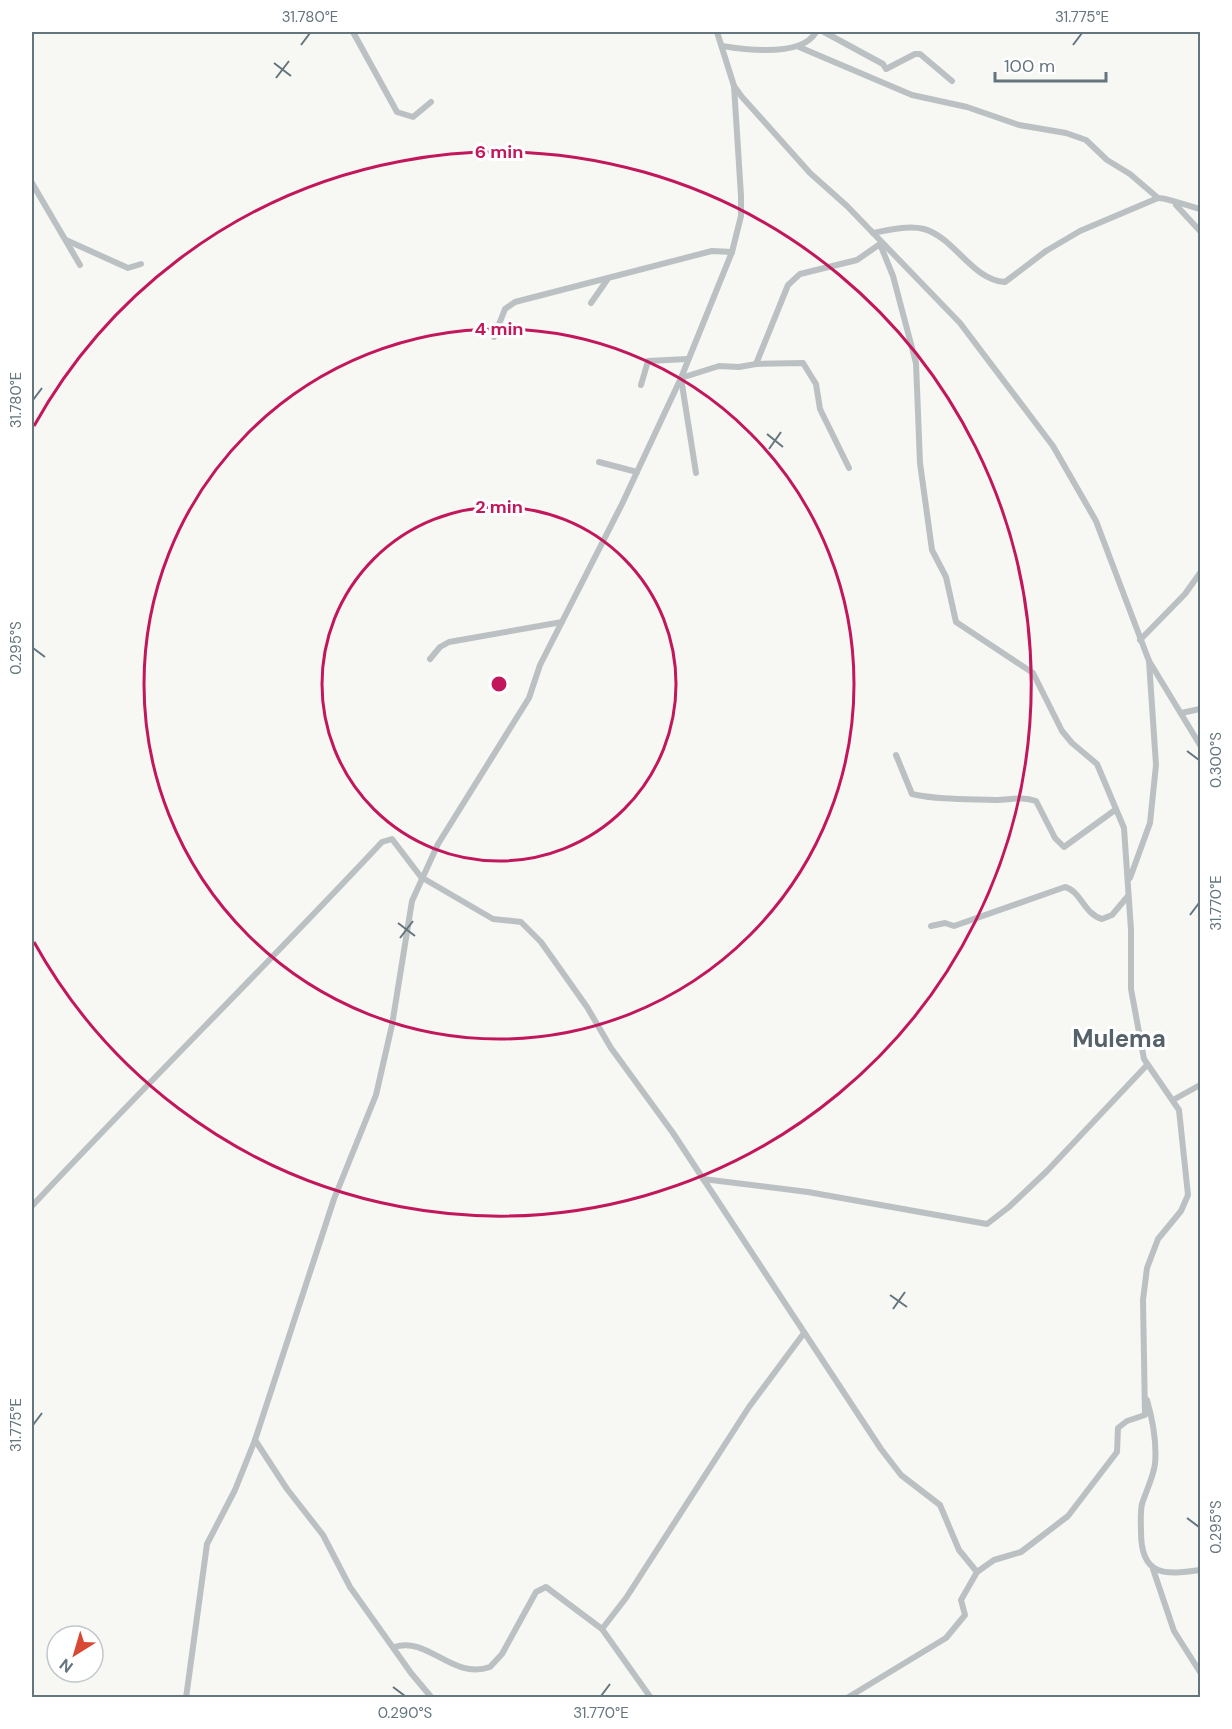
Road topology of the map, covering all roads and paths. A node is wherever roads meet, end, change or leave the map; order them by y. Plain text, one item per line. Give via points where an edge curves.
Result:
1 (353, 32) edge
2 (717, 32) edge
3 (816, 32) edge
4 (824, 32) edge
5 (722, 46) junction
6 (799, 47) junction
7 (952, 81) dead end
8 (734, 86) junction
9 (431, 102) dead end
10 (32, 183) edge
11 (1158, 198) junction
12 (1175, 203) junction
13 (1200, 209) edge
14 (1200, 231) edge
15 (873, 233) junction
16 (66, 239) junction
17 (880, 244) junction
18 (732, 252) junction
19 (141, 264) dead end
20 (80, 265) dead end
21 (607, 280) junction
22 (591, 303) dead end
23 (494, 337) dead end
24 (687, 359) junction
25 (756, 364) junction
26 (681, 378) junction
27 (641, 385) dead end
28 (599, 462) dead end
29 (849, 468) dead end
30 (637, 471) junction
31 (696, 473) dead end
32 (1200, 573) edge
33 (562, 622) junction
34 (1140, 640) junction
35 (430, 659) dead end
36 (1149, 661) junction
37 (1200, 709) edge
38 (1181, 713) junction
39 (1200, 745) edge
40 (896, 755) dead end
41 (1115, 810) junction
42 (421, 877) junction
43 (1128, 883) junction
44 (1128, 896) junction
45 (931, 926) dead end
46 (1147, 1065) junction
47 (1200, 1085) edge
48 (1173, 1101) junction
49 (704, 1179) junction
50 (32, 1206) edge
51 (804, 1333) junction
52 (1145, 1393) junction
53 (255, 1440) junction
54 (1153, 1569) junction
55 (1200, 1570) edge
56 (977, 1572) junction
57 (602, 1629) junction
58 (394, 1647) junction
59 (1200, 1672) edge
60 (186, 1698) edge
61 (432, 1698) edge
62 (651, 1698) edge
63 (847, 1698) edge

1 - 9 street via 397,112 416,116
2 - 5 street
3 - 6 street
4 - 7 street via 886,69 920,54
5 - 6 street via 767,50
5 - 8 street
6 - 11 street via 912,95 1086,140
8 - 15 street via 810,173
8 - 18 street via 741,196
10 - 16 street
11 - 12 street
11 - 15 street via 1080,231 1005,282 988,278 924,229
12 - 13 street
12 - 14 street
15 - 17 street
16 - 19 street via 128,268
16 - 20 street
17 - 25 street via 857,260 800,274 788,285
17 - 34 street via 960,323 1069,470 1096,522
17 - 41 street via 893,276 916,363 920,463 932,550 946,577 956,622 1033,673 1062,731 1097,764
18 - 21 street via 712,251
18 - 24 street
21 - 22 street
21 - 23 street via 515,302 505,309
24 - 26 street
24 - 27 street via 648,361
25 - 26 street via 719,366
25 - 29 street via 803,363 816,384 820,409
26 - 30 street
26 - 31 street
28 - 30 street
30 - 33 street
32 - 34 street
33 - 35 street via 449,642
33 - 42 street via 523,711 454,816
34 - 36 street
36 - 38 street
36 - 43 street via 1156,765 1150,823
37 - 38 street
38 - 39 street
40 - 41 street via 912,794 951,800 1022,796 1036,801 1054,838 1064,847
41 - 43 street via 1124,828
42 - 49 street via 493,919 514,920 529,929
42 - 50 street via 396,842 388,838 382,842
42 - 53 street via 406,926 392,1025 376,1095 333,1199
43 - 44 street
44 - 45 street via 1112,915 1102,919 1092,915 1065,887 954,926
44 - 46 street via 1130,979
46 - 48 street
46 - 49 street via 1047,1171 987,1224 808,1191
47 - 48 street
48 - 52 street via 1180,1119 1188,1195 1181,1211 1158,1239 1147,1268 1143,1300
49 - 51 street
51 - 56 street via 901,1475 940,1505 954,1542
51 - 57 street via 742,1418
52 - 54 street via 1156,1449 1142,1507 1141,1541 1146,1561
52 - 56 street via 1145,1415 1118,1428 1117,1452 1068,1516 1021,1551 994,1560
53 - 58 street via 320,1530 346,1581
53 - 60 street via 236,1490 207,1544
54 - 55 street via 1174,1574
54 - 59 street via 1174,1632
56 - 63 street via 961,1600 965,1615 946,1638
57 - 58 street via 546,1587 536,1592 502,1654 490,1667 463,1669 413,1644
57 - 62 street
58 - 61 street

